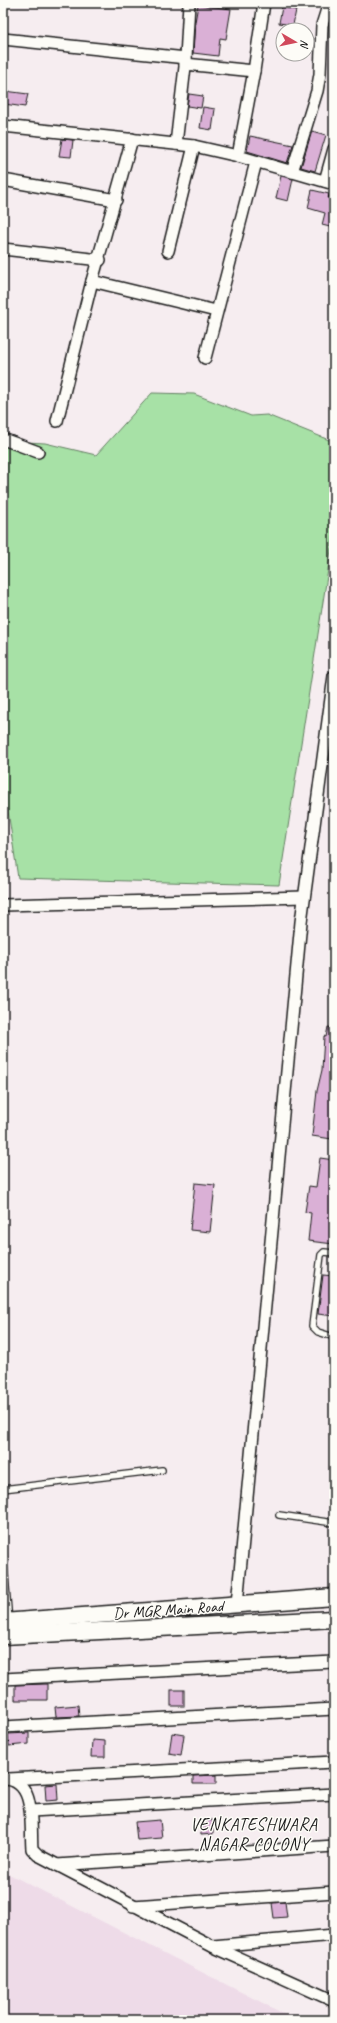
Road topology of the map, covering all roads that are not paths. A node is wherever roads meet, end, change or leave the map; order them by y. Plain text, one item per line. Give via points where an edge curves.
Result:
1 (189, 3) edge
2 (264, 3) edge
3 (329, 3) edge
4 (3, 39) edge
5 (186, 61) junction
6 (254, 71) junction
7 (3, 126) edge
8 (132, 139) junction
9 (176, 144) junction
10 (194, 146) junction
11 (334, 149) edge
12 (238, 156) junction
13 (256, 162) junction
14 (292, 172) junction
15 (3, 180) edge
16 (329, 183) edge
17 (116, 200) junction
18 (3, 249) edge
19 (168, 251) dead end
20 (100, 260) junction
21 (92, 281) junction
22 (216, 311) junction
23 (204, 358) dead end
24 (57, 421) dead end
25 (3, 439) edge
26 (38, 452) dead end
27 (334, 676) edge
28 (304, 897) junction
29 (3, 905) edge
30 (334, 1253) edge
31 (334, 1337) edge
32 (162, 1470) dead end
33 (3, 1489) edge
34 (279, 1515) dead end
35 (334, 1524) edge
36 (3, 1552) edge
37 (334, 1597) edge
38 (237, 1604) junction
39 (334, 1619) edge
40 (6, 1621) edge
41 (3, 1636) edge
42 (334, 1662) edge
43 (3, 1679) edge
44 (334, 1708) edge
45 (3, 1726) edge
46 (334, 1762) edge
47 (6, 1779) edge
48 (334, 1794) edge
49 (31, 1811) junction
50 (334, 1846) edge
51 (57, 1865) junction
52 (334, 1892) edge
53 (133, 1906) junction
54 (334, 1935) edge
55 (212, 1946) junction
56 (334, 2001) edge

1 - 5 street
2 - 6 street
3 - 14 street via 322,25 317,91
4 - 5 street
5 - 6 street
5 - 9 street
6 - 12 street
7 - 8 street
8 - 9 street
8 - 17 street
9 - 10 street
10 - 12 street
10 - 19 street
11 - 16 street
12 - 13 street
13 - 14 street
13 - 22 street
14 - 16 street
15 - 17 street
17 - 20 street
18 - 20 street
20 - 21 street
21 - 22 street
21 - 24 street
22 - 23 street
25 - 26 street
27 - 28 street
28 - 29 street
28 - 38 street
30 - 31 lane via 324,1252 321,1255 312,1326 318,1332
32 - 33 lane
34 - 35 lane
36 - 40 lane
37 - 38 main road, Dr MGR Main Road
38 - 40 main road, Dr MGR Main Road
39 - 41 main road, Dr MGR Main Road
42 - 43 street
44 - 45 street
46 - 47 street
47 - 49 street via 22,1786 28,1796
48 - 49 street
49 - 51 street via 32,1849
50 - 51 street
51 - 53 street
52 - 53 street
53 - 55 street
54 - 55 street
55 - 56 street

